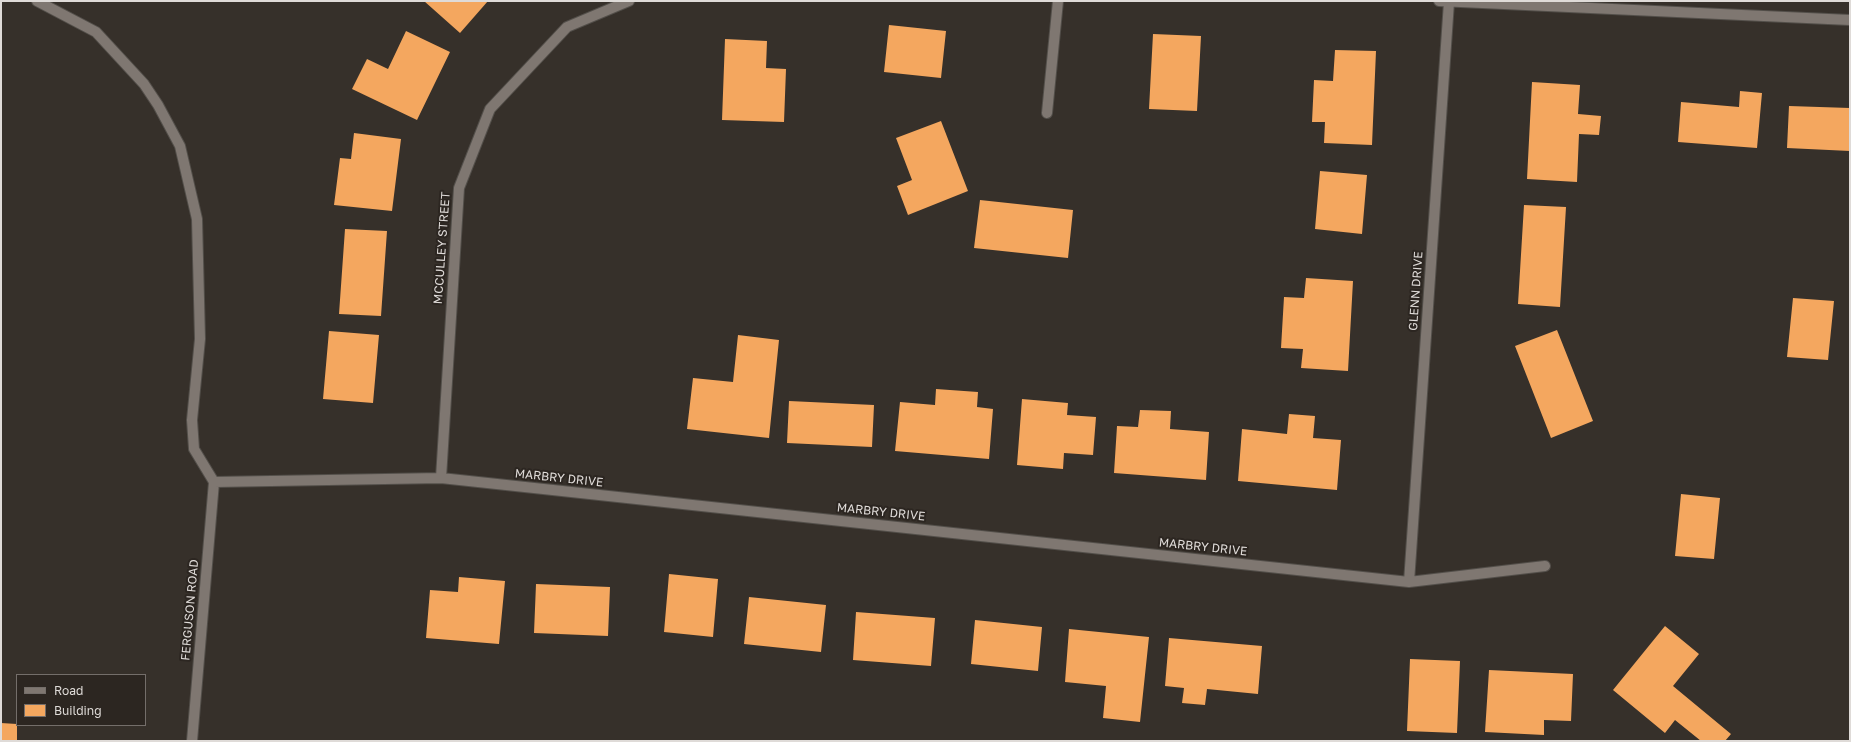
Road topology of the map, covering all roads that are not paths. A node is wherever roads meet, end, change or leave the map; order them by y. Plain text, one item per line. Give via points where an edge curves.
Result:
1 (37, 1) edge
2 (629, 1) edge
3 (1058, 1) edge
4 (1444, 2) edge
5 (1850, 20) edge
6 (1048, 113) dead end
7 (440, 478) junction
8 (214, 482) junction
9 (1544, 566) dead end
10 (1409, 582) junction
11 (192, 741) edge

1 - 8 street via 96,32 144,84 180,146 197,219 200,339 192,420 194,449
2 - 7 street, MCCULLEY STREET via 567,27 490,109 487,116 459,188
3 - 6 street
4 - 5 street
4 - 10 street, GLENN DRIVE
7 - 8 street, MARBRY DRIVE
7 - 10 street, MARBRY DRIVE
8 - 11 street, FERGUSON ROAD
9 - 10 street, MARBRY DRIVE

